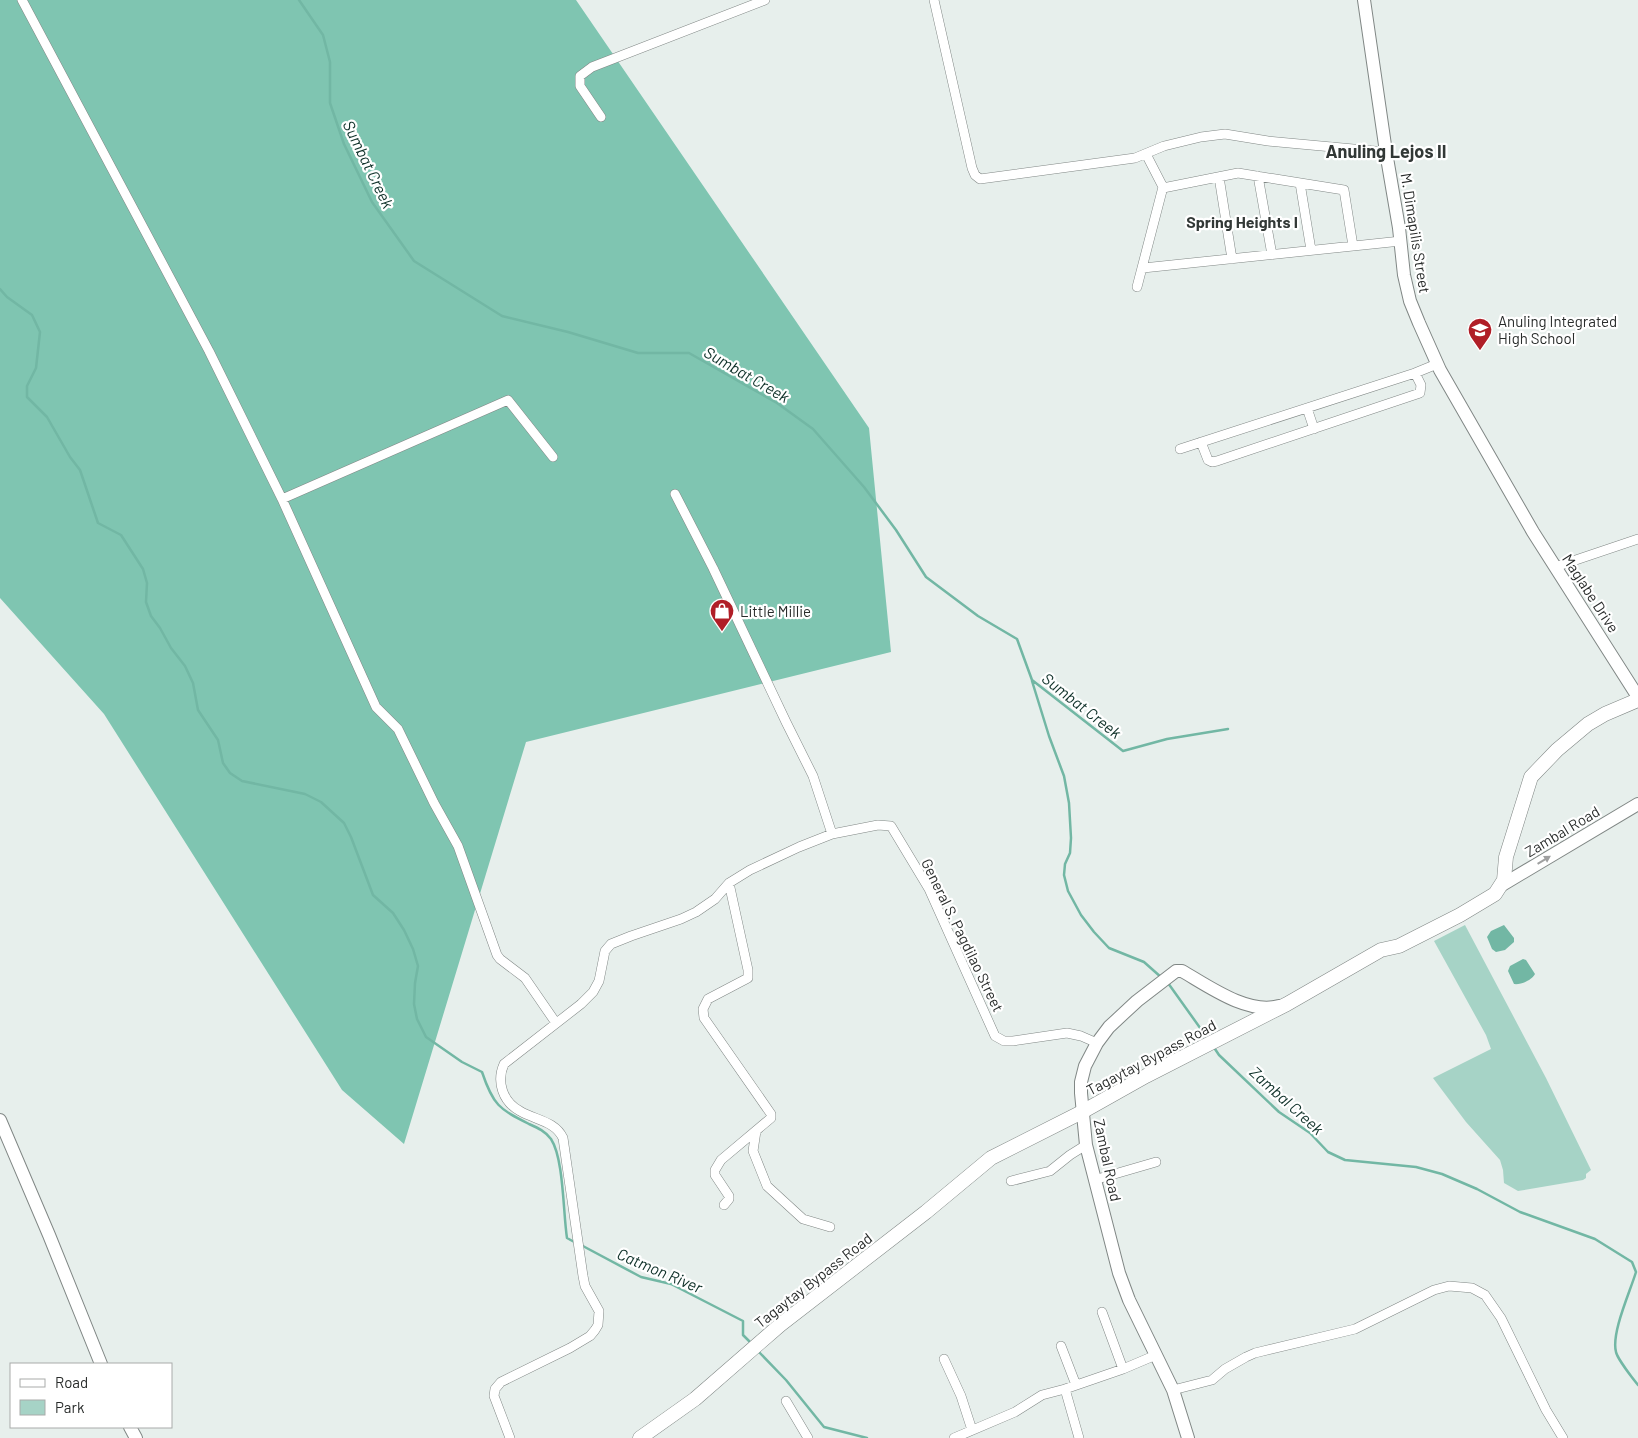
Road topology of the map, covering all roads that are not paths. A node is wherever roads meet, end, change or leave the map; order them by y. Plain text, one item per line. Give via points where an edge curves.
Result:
1 (22, 0) edge
2 (765, 0) edge
3 (934, 0) edge
4 (1364, 0) edge
5 (601, 117) dead end
6 (1386, 152) junction
7 (1146, 154) junction
8 (1258, 176) junction
9 (1219, 177) junction
10 (1300, 183) junction
11 (1163, 188) junction
12 (1401, 241) junction
13 (1353, 246) junction
14 (1311, 250) junction
15 (1272, 255) junction
16 (1232, 259) junction
17 (1143, 268) junction
18 (1137, 287) dead end
19 (1437, 364) junction
20 (1415, 373) junction
21 (1307, 408) junction
22 (1314, 429) junction
23 (1201, 442) junction
24 (1180, 449) dead end
25 (553, 457) dead end
26 (675, 494) dead end
27 (282, 499) junction
28 (1533, 532) joint
29 (1638, 539) edge
30 (1555, 567) junction
31 (1638, 699) edge
32 (1638, 804) edge
33 (832, 834) junction
34 (729, 883) junction
35 (1502, 885) junction
36 (1287, 1004) junction
37 (556, 1023) junction
38 (1097, 1043) junction
39 (1082, 1112) junction
40 (0, 1120) edge
41 (756, 1131) junction
42 (1086, 1145) junction
43 (1156, 1162) dead end
44 (1094, 1180) junction
45 (1011, 1181) dead end
46 (724, 1205) dead end
47 (830, 1227) dead end
48 (1102, 1312) dead end
49 (1061, 1346) dead end
50 (1156, 1355) junction
51 (944, 1358) dead end
52 (101, 1363) edge
53 (1123, 1369) junction
54 (1076, 1385) junction
55 (1065, 1389) junction
56 (1173, 1390) junction
57 (786, 1401) dead end
58 (972, 1430) junction
59 (510, 1438) edge
60 (640, 1438) edge
61 (808, 1438) edge
62 (954, 1438) edge
63 (1079, 1438) edge
64 (1188, 1438) edge
65 (1563, 1438) edge

1 - 27 street via 209,351
2 - 5 street via 592,67 580,76 580,86
3 - 7 street via 972,168 980,179
4 - 6 street, M. Dimapilis Street
6 - 7 street via 1225,134 1164,146
6 - 12 street, M. Dimapilis Street
7 - 11 street
8 - 9 street via 1238,173
8 - 10 street
8 - 15 street
9 - 11 street
9 - 16 street
10 - 13 street via 1344,190
10 - 14 street
11 - 17 street
12 - 13 street
12 - 19 street, M. Dimapilis Street via 1410,301
13 - 14 street
14 - 15 street
15 - 16 street
16 - 17 street
17 - 18 street
19 - 20 street
19 - 28 street, M. Dimapilis Street
20 - 21 street
20 - 22 street via 1421,385 1420,393
21 - 22 street
21 - 23 street
22 - 23 street via 1212,462 1208,460
23 - 24 street
25 - 27 street via 508,400
26 - 33 street via 813,776
27 - 37 street via 373,701 398,729 458,846 497,955 525,978
28 - 30 street, Maglabe Drive
29 - 30 street
30 - 31 street, Maglabe Drive
31 - 35 main road via 1588,724 1531,778 1506,858
35 -> 32 street, Zambal Road
33 - 34 street, General S. Pagdilao Street via 750,870
33 - 38 street, General S. Pagdilao Street via 878,825 891,826 928,889 995,1036 1013,1041 1067,1033
34 - 37 street, General S. Pagdilao Street via 715,899 696,912 611,944 604,956 596,987 581,1004
34 - 41 street via 748,978 708,999 703,1008 704,1018 770,1111 771,1118
35 - 36 main road, Tagaytay Bypass Road via 1480,904 1399,946 1381,950
36 - 38 street, Zambal Road via 1257,1008 1176,971 1114,1021
36 - 39 main road, Tagaytay Bypass Road
37 - 59 street, General S. Pagdilao Street via 504,1064 500,1080 503,1093 511,1104 549,1123 560,1131 563,1138 579,1254 585,1286 599,1312 598,1325 590,1336 501,1382 495,1389 494,1396
38 - 39 street, Zambal Road via 1082,1076
39 - 42 street, Zambal Road
39 - 60 main road, Tagaytay Bypass Road via 991,1158 780,1325 695,1399
40 - 52 street
41 - 46 street via 721,1160 715,1170 715,1176 729,1196
41 - 47 street via 753,1151 767,1186 802,1219
42 - 44 street, Zambal Road
42 - 45 street via 1050,1171
43 - 44 street
44 - 50 street, Zambal Road via 1118,1273
48 - 53 street
49 - 54 street
50 - 53 street
50 - 56 street, Zambal Road
51 - 58 street
53 - 54 street
54 - 55 street
55 - 58 street via 1042,1395 1015,1412
55 - 63 street
56 - 64 street, Zambal Road
56 - 65 street via 1212,1380 1255,1353 1355,1328 1434,1290 1449,1286 1472,1288 1485,1295 1501,1318
57 - 61 street
58 - 62 street

